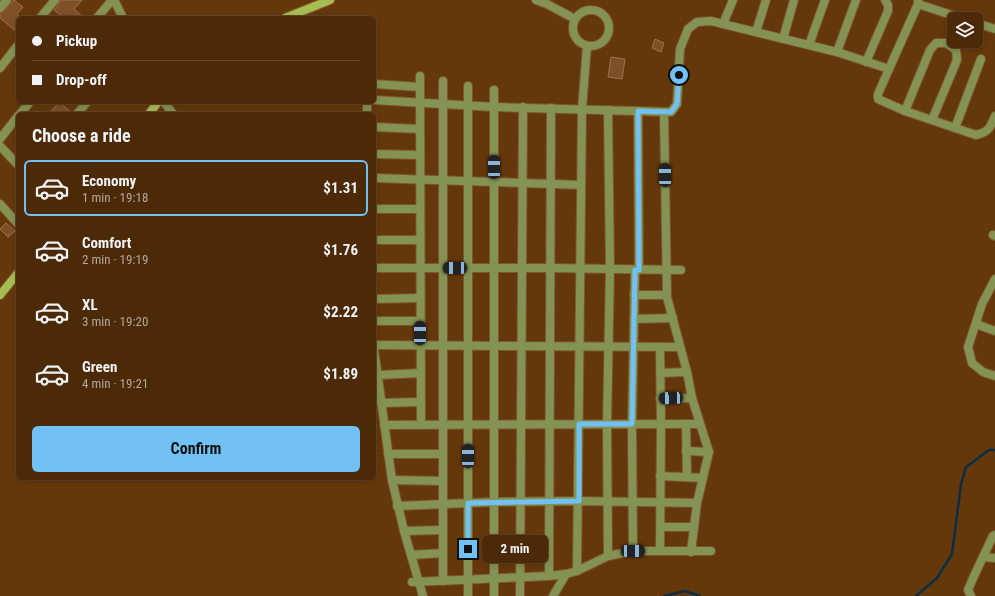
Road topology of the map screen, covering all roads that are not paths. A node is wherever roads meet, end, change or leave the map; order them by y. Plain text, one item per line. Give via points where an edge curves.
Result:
1 (7, 0) edge
2 (55, 0) edge
3 (113, 0) edge
4 (330, 0) edge
5 (536, 0) edge
6 (732, 0) edge
7 (766, 0) edge
8 (794, 0) edge
9 (825, 0) edge
10 (856, 0) edge
11 (885, 0) edge
12 (918, 2) edge
13 (0, 8) edge
14 (947, 13) edge
15 (42, 16) edge
16 (99, 16) edge
17 (122, 16) edge
18 (290, 16) edge
19 (575, 19) junction
20 (723, 24) junction
21 (983, 25) edge
22 (995, 29) edge
23 (756, 32) junction
24 (783, 39) junction
25 (809, 45) junction
26 (587, 46) junction
27 (16, 48) edge
28 (837, 52) junction
29 (981, 59) dead end
30 (866, 62) junction
31 (0, 68) edge
32 (889, 68) junction
33 (420, 76) dead end
34 (443, 81) dead end
35 (376, 84) edge
36 (468, 86) dead end
37 (420, 87) junction
38 (494, 90) dead end
39 (376, 100) edge
40 (420, 102) junction
41 (28, 104) edge
42 (85, 104) edge
43 (443, 104) junction
44 (468, 105) junction
45 (494, 107) junction
46 (523, 108) junction
47 (551, 108) junction
48 (582, 109) junction
49 (608, 110) junction
50 (638, 111) junction
51 (905, 111) junction
52 (22, 112) edge
53 (79, 112) edge
54 (664, 112) junction
55 (995, 116) edge
56 (16, 119) edge
57 (932, 120) junction
58 (376, 127) edge
59 (955, 128) junction
60 (420, 129) junction
61 (0, 139) edge
62 (0, 146) edge
63 (376, 154) edge
64 (420, 155) junction
65 (16, 163) edge
66 (376, 178) edge
67 (420, 179) junction
68 (443, 180) junction
69 (468, 181) junction
70 (494, 182) junction
71 (523, 183) junction
72 (551, 184) junction
73 (581, 185) junction
74 (0, 204) edge
75 (376, 209) edge
76 (420, 209) junction
77 (16, 222) edge
78 (376, 240) edge
79 (420, 240) junction
80 (376, 268) edge
81 (420, 268) junction
82 (443, 268) junction
83 (468, 268) junction
84 (494, 268) junction
85 (522, 268) junction
86 (550, 268) junction
87 (580, 269) junction
88 (610, 269) junction
89 (637, 270) junction
90 (666, 270) junction
91 (681, 270) dead end
92 (16, 275) edge
93 (994, 282) edge
94 (0, 294) edge
95 (634, 295) junction
96 (667, 295) junction
97 (376, 298) edge
98 (420, 298) junction
99 (673, 318) junction
100 (634, 319) junction
101 (376, 321) edge
102 (420, 321) junction
103 (976, 324) junction
104 (995, 330) edge
105 (376, 345) edge
106 (420, 345) junction
107 (443, 345) junction
108 (468, 345) junction
109 (494, 346) junction
110 (522, 346) junction
111 (550, 346) junction
112 (580, 346) junction
113 (608, 346) junction
114 (634, 347) junction
115 (660, 347) junction
116 (680, 347) junction
117 (376, 362) edge
118 (687, 372) junction
119 (660, 373) junction
120 (421, 374) junction
121 (378, 375) junction
122 (995, 376) edge
123 (692, 398) junction
124 (660, 399) junction
125 (421, 402) junction
126 (381, 403) junction
127 (549, 424) junction
128 (579, 424) junction
129 (607, 424) junction
130 (632, 424) junction
131 (661, 424) junction
132 (686, 424) junction
133 (700, 424) junction
134 (384, 425) junction
135 (421, 425) junction
136 (443, 425) junction
137 (468, 425) junction
138 (494, 425) junction
139 (521, 425) junction
140 (686, 451) junction
141 (709, 452) junction
142 (388, 454) junction
143 (443, 454) junction
144 (660, 476) junction
145 (687, 477) junction
146 (703, 478) junction
147 (392, 480) junction
148 (443, 481) junction
149 (549, 501) junction
150 (579, 501) junction
151 (494, 502) junction
152 (521, 502) junction
153 (608, 502) junction
154 (633, 502) junction
155 (660, 502) junction
156 (468, 503) junction
157 (697, 503) junction
158 (443, 504) junction
159 (397, 506) junction
160 (660, 527) junction
161 (694, 527) junction
162 (443, 530) junction
163 (404, 531) junction
164 (995, 535) edge
165 (633, 551) junction
166 (660, 551) junction
167 (711, 551) dead end
168 (691, 552) junction
169 (443, 553) junction
170 (411, 555) junction
171 (608, 556) junction
172 (983, 557) junction
173 (995, 558) edge
174 (577, 571) junction
175 (566, 574) junction
176 (548, 576) junction
177 (521, 577) junction
178 (494, 578) junction
179 (468, 579) junction
180 (443, 581) junction
181 (415, 582) junction
182 (423, 596) edge
183 (468, 596) edge
184 (494, 596) edge
185 (520, 596) edge
186 (554, 596) edge
187 (971, 596) edge

1 - 13 street
2 - 15 street
3 - 16 street
3 - 17 street
4 - 18 street
5 - 19 street
6 - 20 street
7 - 23 street
8 - 24 street
9 - 25 street
10 - 28 street
11 - 30 street via 888,12
12 - 14 street
12 - 32 street
19 - 26 street via 574,36
19 - 26 street via 581,13 590,10 606,17 609,34 604,42 596,46
20 - 23 street
20 - 54 street via 711,21 697,22 688,29 680,49 677,104 671,112
21 - 22 street
23 - 24 street
24 - 25 street
25 - 28 street
26 - 48 street
27 - 31 street
28 - 30 street
29 - 59 street
30 - 32 street
32 - 51 street via 878,100
33 - 37 street
34 - 43 street
35 - 37 street
36 - 44 street
37 - 40 street
38 - 45 street
39 - 40 street
40 - 43 street
40 - 60 street
41 - 52 street
42 - 53 street
43 - 44 street
43 - 68 street
44 - 45 street
44 - 69 street
45 - 46 street
45 - 70 street
46 - 47 street
46 - 71 street
47 - 48 street
47 - 72 street
48 - 49 street
48 - 73 street
49 - 50 street
49 - 88 street
50 - 54 street
50 - 89 street
51 - 57 street
51 - 57 street via 930,50 936,44 946,43 956,50 957,60
54 - 90 street
55 - 59 street via 989,129 983,134 976,135
56 - 61 street
57 - 59 street
58 - 60 street
60 - 64 street
62 - 65 street
63 - 64 street
64 - 67 street
66 - 67 street
67 - 68 street
67 - 76 street
68 - 69 street
68 - 82 street
69 - 70 street
69 - 83 street
70 - 71 street
70 - 84 street
71 - 72 street
71 - 85 street
72 - 73 street
72 - 86 street
73 - 87 street
74 - 77 street
75 - 76 street
76 - 79 street
78 - 79 street
79 - 81 street
80 - 81 street
81 - 82 street
81 - 98 street
82 - 83 street
82 - 107 street
83 - 84 street
83 - 108 street
84 - 85 street
84 - 109 street
85 - 86 street
85 - 110 street
86 - 87 street
86 - 111 street
87 - 88 street
87 - 112 street
88 - 89 street
88 - 113 street
89 - 90 street
89 - 95 street
90 - 91 street
90 - 96 street
92 - 94 street
93 - 103 street via 982,304
95 - 96 street
95 - 100 street
96 - 99 street
97 - 98 street
98 - 102 street
99 - 100 street
99 - 116 street
100 - 114 street
101 - 102 street
102 - 106 street
103 - 104 street
103 - 122 street via 968,347 972,363 983,372
105 - 106 street
106 - 107 street
106 - 120 street
107 - 108 street
107 - 136 street
108 - 109 street
108 - 137 street
109 - 110 street
109 - 138 street
110 - 111 street
110 - 139 street
111 - 112 street
111 - 127 street
112 - 113 street
112 - 128 street
113 - 114 street
113 - 129 street
114 - 115 street
114 - 130 street
115 - 116 street
115 - 119 street
116 - 118 street
117 - 121 street
118 - 119 street
118 - 123 street
119 - 124 street
120 - 121 street
120 - 125 street
121 - 126 street
123 - 124 street
123 - 133 street
124 - 131 street
125 - 126 street
125 - 135 street
126 - 134 street
127 - 128 street
127 - 139 street
127 - 149 street
128 - 129 street
128 - 150 street
129 - 130 street
129 - 153 street
130 - 131 street
130 - 154 street
131 - 132 street
131 - 144 street
132 - 133 street
132 - 140 street
133 - 141 street
134 - 135 street
134 - 142 street
135 - 136 street
136 - 137 street
136 - 143 street
137 - 138 street
137 - 156 street
138 - 139 street
138 - 151 street
139 - 152 street
140 - 141 street
140 - 145 street
141 - 146 street
142 - 143 street
142 - 147 street
143 - 148 street
144 - 145 street
144 - 155 street
145 - 146 street
146 - 157 street
147 - 148 street
147 - 159 street
148 - 158 street
149 - 150 street
149 - 152 street
149 - 176 street
150 - 153 street
150 - 174 street
151 - 152 street
151 - 156 street
151 - 178 street
152 - 177 street
153 - 154 street
153 - 171 street
154 - 155 street
154 - 165 street
155 - 157 street
155 - 160 street
156 - 158 street
156 - 179 street
157 - 161 street
158 - 159 street
158 - 162 street
159 - 163 street
160 - 161 street
160 - 166 street
161 - 168 street
162 - 163 street
162 - 169 street
163 - 170 street
164 - 172 street
165 - 166 street
165 - 171 street
166 - 168 street
167 - 168 street
169 - 170 street
169 - 180 street
170 - 181 street
171 - 174 street
172 - 173 street
172 - 187 street via 968,590
174 - 175 street
175 - 176 street
175 - 186 street
176 - 177 street
177 - 178 street
177 - 185 street
178 - 179 street
178 - 184 street
179 - 180 street
179 - 183 street
180 - 181 street
181 - 182 street

